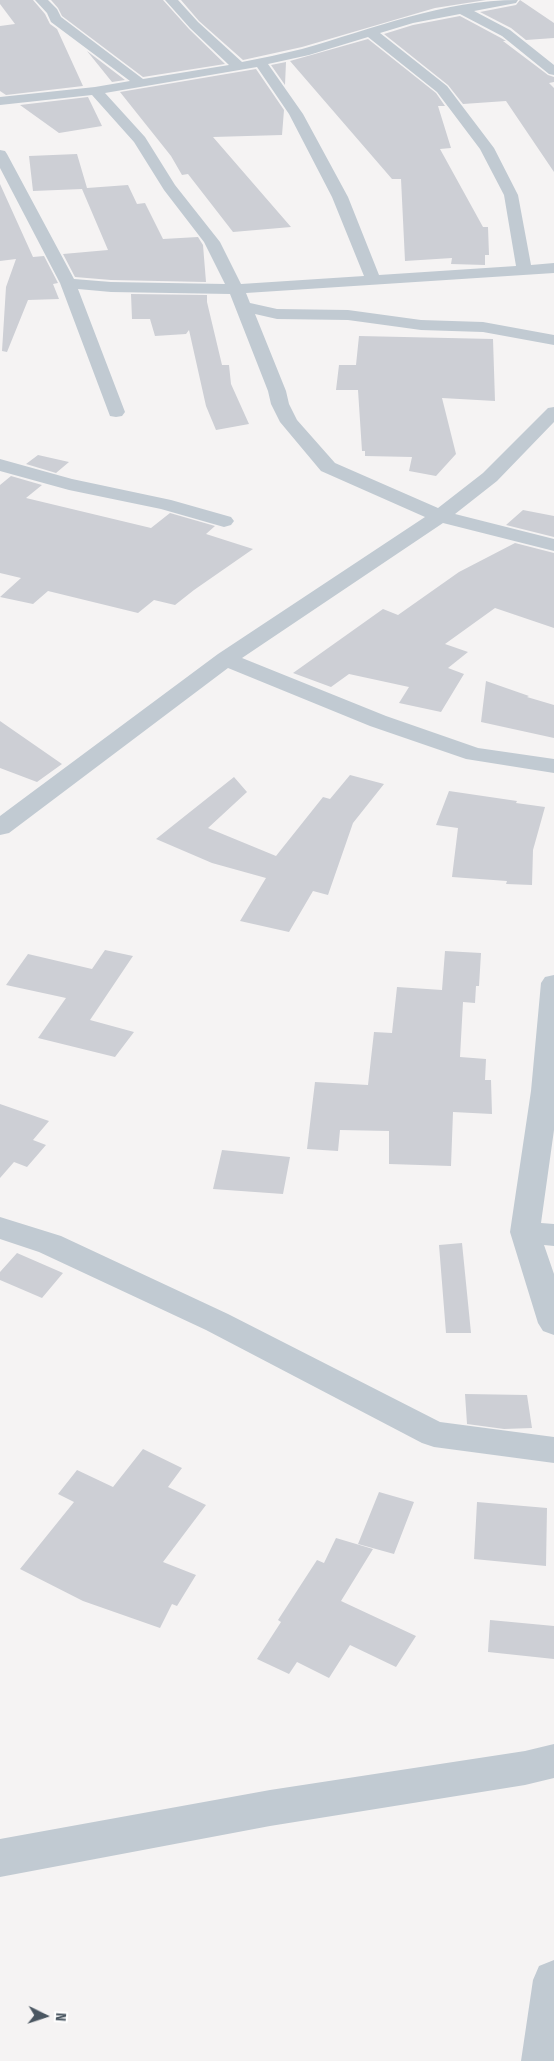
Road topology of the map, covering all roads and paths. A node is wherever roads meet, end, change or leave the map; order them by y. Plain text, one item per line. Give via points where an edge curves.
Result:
1 (41, 0) edge
2 (171, 0) edge
3 (512, 0) edge
4 (462, 10) junction
5 (370, 32) junction
6 (260, 62) junction
7 (239, 67) junction
8 (554, 70) edge
9 (140, 83) junction
10 (95, 90) junction
11 (0, 101) edge
12 (0, 154) edge
13 (524, 268) junction
14 (554, 268) edge
15 (68, 283) junction
16 (236, 288) junction
17 (370, 288) junction
18 (244, 307) junction
19 (368, 317) junction
20 (554, 340) edge
21 (116, 412) dead end
22 (554, 412) edge
23 (0, 465) edge
24 (440, 516) junction
25 (224, 521) dead end
26 (554, 545) edge
27 (226, 659) junction
28 (554, 766) edge
29 (0, 828) edge
30 (554, 983) edge
31 (0, 1228) edge
32 (540, 1234) edge
33 (554, 1324) edge
34 (554, 1450) edge
35 (554, 1761) edge
36 (0, 1858) edge
37 (554, 1980) edge
38 (542, 2061) edge

1 - 9 street via 53,12 55,19
2 - 7 street
3 - 4 street
4 - 5 street
4 - 8 street via 506,33
5 - 6 street
5 - 13 street via 442,89 487,148 511,195
6 - 7 street
6 - 17 street via 296,114 340,197
7 - 9 street
9 - 10 street
10 - 11 street
10 - 16 street via 140,140 169,187 212,242
12 - 15 street
13 - 14 street
13 - 17 street
15 - 16 street
15 - 21 street
16 - 17 street
16 - 18 street
17 - 19 street
18 - 19 street via 277,314
18 - 24 street via 289,422 328,467
19 - 20 street via 421,325 483,327
22 - 24 street via 490,476
23 - 25 street
24 - 26 street
24 - 27 street
27 - 28 street via 378,721 474,754
27 - 29 street
30 - 32 street
31 - 34 street via 50,1244 217,1322 434,1434
32 - 33 street
35 - 36 street via 296,1803
37 - 38 street

